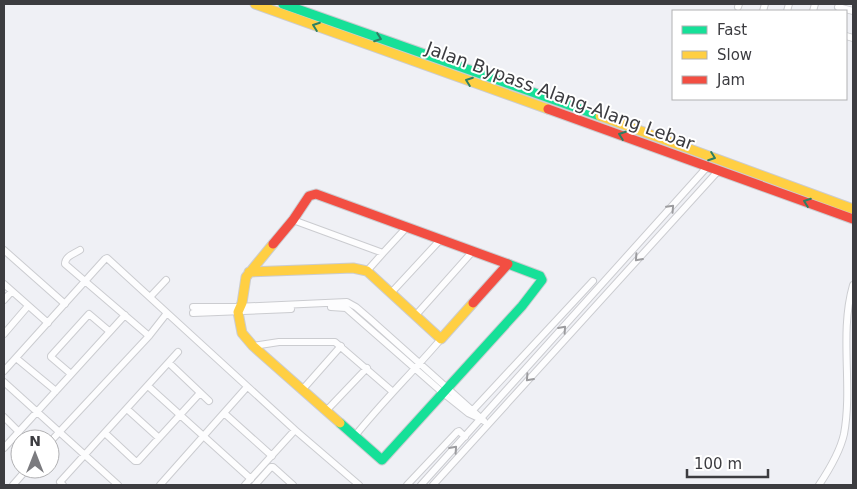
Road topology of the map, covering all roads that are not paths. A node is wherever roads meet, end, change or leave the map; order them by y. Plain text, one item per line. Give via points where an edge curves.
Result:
1 (255, 4) edge
2 (283, 4) edge
3 (838, 7) edge
4 (853, 11) edge
5 (356, 36) junction
6 (708, 166) junction
7 (719, 170) junction
8 (853, 209) edge
9 (853, 219) edge
10 (293, 220) junction
11 (407, 227) junction
12 (440, 239) junction
13 (4, 250) edge
14 (80, 250) dead end
15 (473, 251) junction
16 (383, 252) junction
17 (508, 264) junction
18 (367, 271) junction
19 (249, 272) junction
20 (166, 280) dead end
21 (85, 281) junction
22 (593, 281) dead end
23 (4, 284) edge
24 (853, 285) edge
25 (12, 291) junction
26 (392, 293) junction
27 (150, 297) junction
28 (4, 300) edge
29 (64, 304) junction
30 (28, 306) junction
31 (567, 307) junction
32 (193, 310) dead end
33 (240, 310) junction
34 (355, 310) junction
35 (167, 312) junction
36 (576, 314) junction
37 (125, 315) junction
38 (416, 315) junction
39 (48, 323) junction
40 (109, 331) junction
41 (4, 334) edge
42 (149, 336) junction
43 (441, 338) junction
44 (253, 346) junction
45 (341, 346) junction
46 (178, 352) dead end
47 (527, 352) junction
48 (16, 358) junction
49 (535, 359) junction
50 (169, 363) junction
51 (420, 364) junction
52 (540, 366) junction
53 (367, 368) junction
54 (415, 370) junction
55 (4, 371) edge
56 (70, 374) junction
57 (4, 382) edge
58 (148, 386) junction
59 (247, 387) junction
60 (303, 389) junction
61 (56, 391) junction
62 (446, 391) junction
63 (393, 392) junction
64 (200, 393) junction
65 (209, 401) dead end
66 (127, 409) junction
67 (473, 410) junction
68 (326, 411) junction
69 (37, 412) junction
70 (224, 413) junction
71 (180, 414) junction
72 (4, 418) edge
73 (481, 419) junction
74 (488, 424) junction
75 (16, 429) edge
76 (22, 429) edge
77 (56, 429) edge
78 (294, 430) junction
79 (60, 431) edge
80 (60, 433) edge
81 (105, 433) junction
82 (204, 435) junction
83 (355, 436) junction
84 (465, 437) junction
85 (159, 438) junction
86 (84, 454) junction
87 (272, 456) junction
88 (251, 479) junction
89 (60, 484) edge
90 (118, 485) edge
91 (160, 485) edge
92 (245, 485) edge
93 (255, 485) edge
94 (293, 485) edge
95 (359, 485) edge
96 (407, 485) edge
97 (421, 485) edge
98 (433, 485) edge
99 (819, 485) edge

5 -> 1 main road, Jalan Bypass Alang-Alang Lebar
2 - 5 main road, Jalan Bypass Alang-Alang Lebar
3 - 4 street
6 -> 5 main road, Jalan Bypass Alang-Alang Lebar
5 -> 8 main road, Jalan Bypass Alang-Alang Lebar via 641,131
6 - 7 main road, Jalan Bypass Alang-Alang Lebar
36 -> 6 street
9 -> 7 main road, Jalan Bypass Alang-Alang Lebar
7 -> 52 street
10 - 11 main road via 309,196 316,194
10 - 16 street
10 - 19 main road
11 - 12 main road
11 - 16 street
12 - 15 main road
12 - 26 street
13 - 29 street
14 - 21 street via 68,257 65,263
15 - 17 main road
15 - 38 street
16 - 18 street
17 - 43 main road
17 - 62 main road via 540,276 542,280
18 - 19 main road via 353,268
18 - 26 main road
19 - 33 main road via 244,282
20 - 27 street
21 - 27 street via 108,258
21 - 29 street
21 - 37 street
22 - 31 street
23 - 25 street
24 - 99 street via 846,328 844,435
25 - 28 street
25 - 30 street
26 - 38 main road
27 - 35 street
29 - 39 street
30 - 39 street
30 - 41 street
31 - 36 street
31 - 47 street
32 - 33 street
33 - 34 street via 333,302 347,302
33 - 44 main road via 242,332
34 - 51 street
34 - 54 street
35 - 42 street
35 - 59 street
49 -> 36 street
37 - 40 street
37 - 42 street
38 - 43 main road
39 - 48 street
40 - 56 street
40 - 56 street via 89,314 50,358
42 - 79 street
43 - 51 street
44 - 45 street via 279,342 335,342
44 - 60 main road
45 - 53 street
45 - 60 street
46 - 50 street
47 - 49 street
47 - 67 street
48 - 55 street
48 - 61 street
49 - 52 street
49 - 73 street
50 - 58 street
50 - 64 street
51 - 54 street
51 - 62 street
52 -> 74 street
53 - 63 street
53 - 68 street
54 - 62 street
54 - 63 street
56 - 61 street
57 - 69 street
58 - 66 street
58 - 71 street
59 - 70 street
59 - 78 street
60 - 68 main road
61 - 69 street
62 - 67 street
62 - 73 street via 468,413
62 - 83 main road via 382,460
63 - 83 street
64 - 65 street
64 - 71 street
66 - 81 street
66 - 85 street
67 - 73 street
68 - 83 main road
69 - 76 street
69 - 77 street
70 - 82 street
70 - 87 street
71 - 82 street
71 - 85 street
72 - 75 street
73 - 74 street
73 - 84 street
74 - 98 street
78 - 87 street
78 - 95 street
80 - 86 street
81 - 85 street via 138,461
81 - 86 street
82 - 88 street
82 - 91 street
84 - 96 street via 457,432
97 -> 84 street
86 - 89 street
86 - 90 street
87 - 88 street
88 - 92 street
93 - 94 street via 273,467

